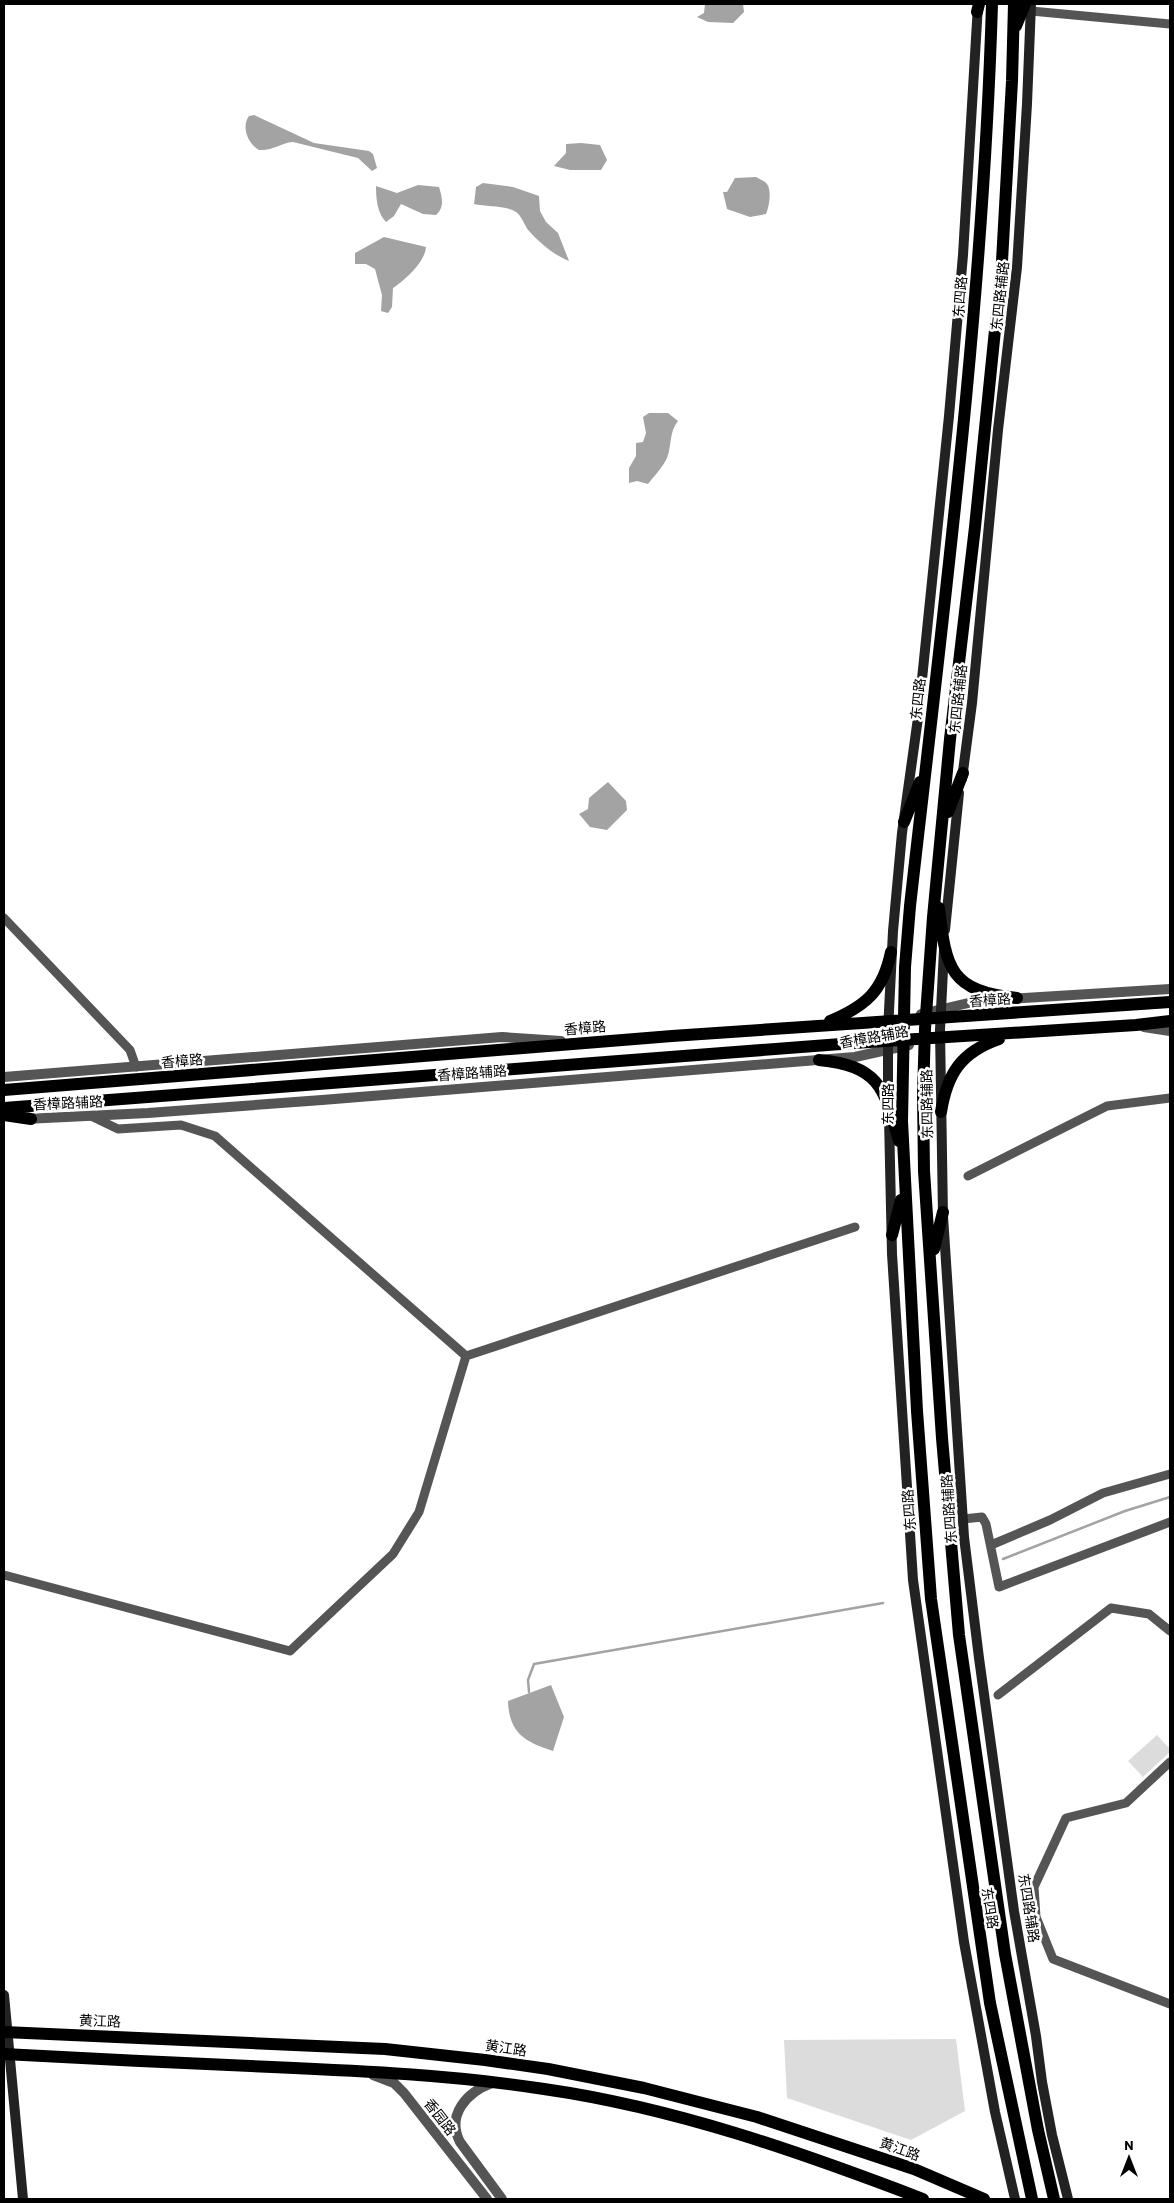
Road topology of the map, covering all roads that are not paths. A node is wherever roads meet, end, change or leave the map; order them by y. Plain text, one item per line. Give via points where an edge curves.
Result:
1 (992, 4) edge
2 (1014, 4) edge
3 (977, 5) edge
4 (1029, 6) edge
5 (1170, 24) edge
6 (1013, 33) junction
7 (926, 766) junction
8 (962, 772) junction
9 (904, 822) junction
10 (942, 828) junction
11 (936, 883) junction
12 (4, 918) edge
13 (944, 946) junction
14 (891, 952) junction
15 (1170, 989) edge
16 (1017, 998) junction
17 (1170, 1002) edge
18 (941, 1014) junction
19 (925, 1016) junction
20 (904, 1019) junction
21 (889, 1021) junction
22 (1170, 1021) edge
23 (816, 1025) junction
24 (1136, 1025) junction
25 (1170, 1031) edge
26 (1020, 1033) junction
27 (940, 1038) junction
28 (924, 1040) junction
29 (582, 1043) junction
30 (903, 1043) junction
31 (888, 1045) junction
32 (819, 1060) junction
33 (136, 1067) junction
34 (4, 1077) edge
35 (4, 1090) edge
36 (1170, 1098) edge
37 (889, 1106) junction
38 (4, 1108) edge
39 (941, 1112) junction
40 (4, 1115) edge
41 (90, 1115) junction
42 (31, 1119) junction
43 (4, 1121) edge
44 (904, 1159) junction
45 (968, 1176) dead end
46 (905, 1185) junction
47 (943, 1212) junction
48 (855, 1227) dead end
49 (892, 1235) junction
50 (931, 1258) junction
51 (466, 1356) junction
52 (1170, 1474) edge
53 (963, 1519) junction
54 (1170, 1522) edge
55 (991, 1545) junction
56 (4, 1575) edge
57 (1170, 1631) edge
58 (998, 1695) dead end
59 (1170, 1762) edge
60 (4, 1995) edge
61 (1170, 2004) edge
62 (6, 2032) edge
63 (6, 2054) edge
64 (358, 2071) junction
65 (495, 2082) junction
66 (23, 2199) edge
67 (487, 2199) edge
68 (502, 2199) edge
69 (923, 2199) edge
70 (984, 2199) edge
71 (1014, 2199) edge
72 (1032, 2199) edge
73 (1054, 2199) edge
74 (1068, 2199) edge

1 - 7 main road, 东四路 via 984,187 965,421
2 - 6 main road, 东四路
3 - 9 main road via 964,255 918,718
4 - 5 street
4 - 6 main road
4 - 8 main road, 东四路辅路 via 1028,104 1017,267
6 - 10 main road, 东四路 via 1002,261
7 - 9 main road
7 - 20 main road, 东四路 via 910,906
8 - 10 main road
8 - 13 main road, 东四路辅路
9 - 14 main road
10 - 11 main road, 东四路
11 - 13 main road
11 - 19 main road, 东四路
12 - 33 street via 130,1050
13 - 16 main road via 950,966 963,982 986,993
13 - 18 main road, 东四路辅路
14 - 21 main road
14 - 23 main road via 884,980 870,997 853,1011
15 - 16 street
16 - 18 street via 977,1001
17 - 18 main road, 香樟路
18 - 19 main road, 香樟路
18 - 27 main road, 东四路辅路
19 - 20 main road, 香樟路
19 - 28 main road, 东四路
20 - 21 main road, 香樟路
20 - 30 main road, 东四路
21 - 23 main road, 香樟路
21 - 31 main road
22 - 24 main road
23 - 29 main road, 香樟路
24 - 25 street
24 - 26 main road
26 - 27 main road
26 - 39 main road via 988,1043 960,1063 948,1082
27 - 28 main road
27 - 39 main road, 东四路辅路
28 - 30 main road
28 - 50 main road, 东四路 via 924,1170
29 - 33 street via 502,1037
29 - 35 main road, 香樟路
30 - 31 main road
30 - 44 main road, 东四路
31 - 32 street, 香樟路辅路 via 855,1057
31 - 37 main road
31 - 38 main road
32 - 37 main road via 845,1063 865,1072 881,1089
32 - 41 street, 香樟路辅路 via 302,1102
33 - 34 street
36 - 45 street via 1107,1106
37 - 44 main road
37 - 49 main road
39 - 47 main road, 东四路辅路
40 - 42 main road
41 - 42 street, 香樟路辅路
41 - 51 street via 118,1129 180,1125 216,1136
42 - 43 street, 香樟路辅路
44 - 46 main road, 东四路
46 - 49 main road
46 - 72 main road, 东四路 via 931,1599 990,2003
47 - 50 main road
47 - 53 main road, 东四路辅路
48 - 51 street
49 - 71 main road via 908,1515 918,1623 964,1942
50 - 73 main road, 东四路 via 946,1502 959,1635 1005,1954 1034,2114
51 - 56 street via 419,1512 393,1554 290,1651
52 - 55 street via 1103,1493
53 - 55 street via 982,1517
53 - 74 main road, 东四路辅路 via 975,1631 1014,1911 1042,2082
54 - 55 street via 999,1587
57 - 58 street via 1149,1614 1111,1608
59 - 61 street via 1126,1803 1066,1818 1034,1887 1036,1917 1053,1959
60 - 62 main road
62 - 63 main road
62 - 70 main road, 黄江路 via 385,2049 548,2069 644,2088 757,2116 914,2169
63 - 64 main road
63 - 66 main road
64 - 65 main road
64 - 67 street, 香园路 via 394,2083
65 - 68 street, 香园路 via 465,2098 455,2126 460,2142
65 - 69 main road via 603,2099 695,2120 793,2151

